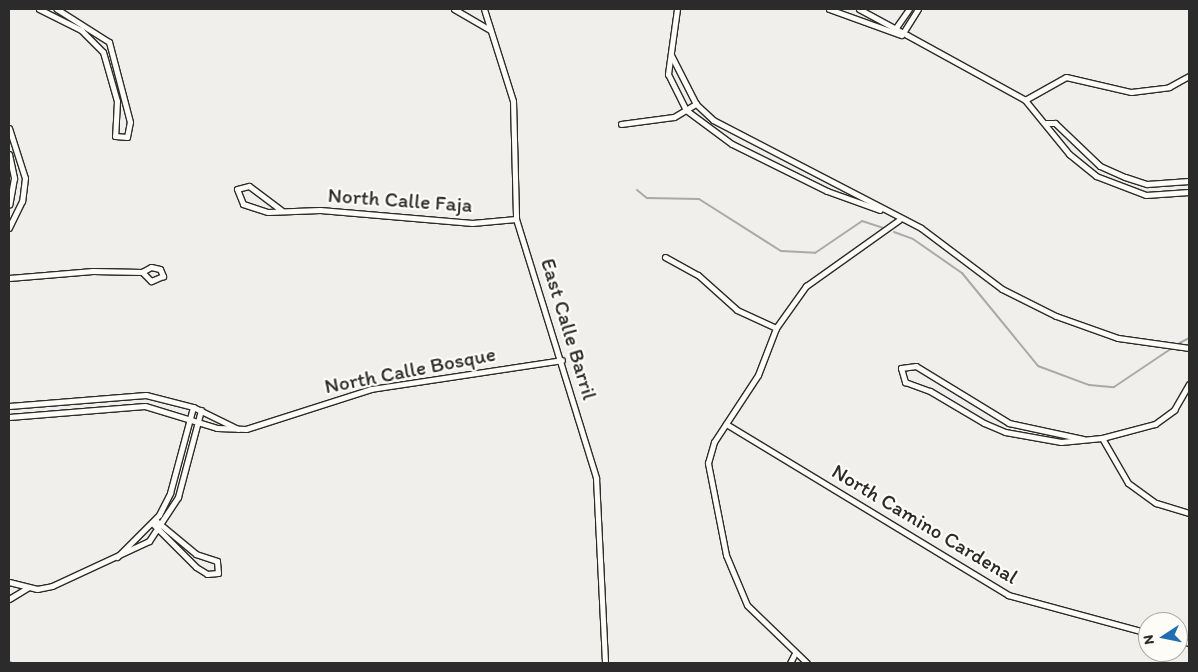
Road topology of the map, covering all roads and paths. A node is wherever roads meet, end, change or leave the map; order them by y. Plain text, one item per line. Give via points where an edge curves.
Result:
1 (39, 9) edge
2 (57, 9) edge
3 (454, 9) edge
4 (484, 9) edge
5 (677, 9) edge
6 (829, 9) edge
7 (859, 9) edge
8 (910, 9) edge
9 (918, 9) edge
10 (895, 29) junction
11 (491, 30) junction
12 (904, 33) junction
13 (670, 55) junction
14 (1189, 76) edge
15 (1024, 100) junction
16 (696, 104) junction
17 (686, 110) junction
18 (1046, 123) junction
19 (621, 124) dead end
20 (9, 128) edge
21 (9, 154) edge
22 (1189, 181) edge
23 (13, 184) junction
24 (24, 186) junction
25 (1189, 192) edge
26 (9, 205) edge
27 (281, 210) junction
28 (880, 210) junction
29 (516, 219) junction
30 (899, 220) junction
31 (9, 228) edge
32 (665, 257) dead end
33 (142, 272) dead end
34 (9, 278) edge
35 (776, 328) junction
36 (1189, 348) edge
37 (562, 360) junction
38 (1189, 384) edge
39 (9, 406) edge
40 (193, 407) junction
41 (201, 410) junction
42 (9, 417) edge
43 (189, 418) junction
44 (198, 422) junction
45 (726, 424) junction
46 (239, 429) junction
47 (1083, 438) junction
48 (1102, 438) junction
49 (1189, 513) edge
50 (154, 522) junction
51 (160, 528) junction
52 (117, 557) junction
53 (9, 582) edge
54 (27, 588) junction
55 (9, 600) edge
56 (1138, 630) edge
57 (794, 655) junction
58 (604, 663) edge
59 (790, 663) edge
60 (807, 663) edge

1 - 2 street via 81,30 103,52 116,100 115,136 127,138 130,122 109,42
3 - 11 street
4 - 11 street, East Calle Barril
5 - 13 street
6 - 10 street
7 - 10 street
8 - 10 street
9 - 12 street
10 - 12 street
11 - 29 street, East Calle Barril via 513,101
12 - 15 street
13 - 16 street
13 - 17 street via 668,74
14 - 15 street via 1169,87 1131,92 1066,77
15 - 18 street
16 - 17 street
16 - 28 street via 736,134 833,179
17 - 19 street via 674,117
17 - 28 street via 732,144 827,191
18 - 22 street via 1055,123 1100,166 1124,177 1147,184
18 - 25 street via 1064,149 1096,176 1146,195
20 - 24 street via 23,162
21 - 23 street
23 - 24 street
23 - 26 street
24 - 31 street
27 - 27 street, North Calle Faja via 249,186 237,189 237,197 248,206
27 - 29 street, North Calle Faja via 432,222
28 - 30 street
29 - 37 street, East Calle Barril
30 - 35 street via 886,233 829,266 806,286
30 - 36 street via 921,228 1002,289 1056,316 1118,338
32 - 35 street via 698,275 737,310
33 - 34 street via 93,270
35 - 45 street via 758,375
37 - 46 street, North Calle Bosque via 371,389 257,427
37 - 58 street, East Calle Barril via 596,478
38 - 48 street via 1174,410 1155,424
39 - 40 street via 146,395
40 - 41 street
40 - 43 street
41 - 44 street
41 - 46 street
42 - 43 street, North Calle Bosque via 145,406
43 - 44 street, North Calle Bosque
43 - 50 street via 170,493
44 - 46 street, North Calle Bosque
44 - 51 street via 178,497
45 - 56 street, North Camino Cardenal via 1008,595
45 - 57 street via 714,442 708,463 726,555 747,605
47 - 47 street via 1009,423 916,366 900,368 905,382 930,390 1005,432 1061,442
47 - 48 street
48 - 49 street via 1128,483 1156,503
50 - 51 street
50 - 52 street
51 - 51 street via 196,554 217,561 218,573 207,574 196,567
51 - 52 street via 130,553
52 - 54 street via 52,586
53 - 54 street
54 - 55 street
57 - 59 street
57 - 60 street

